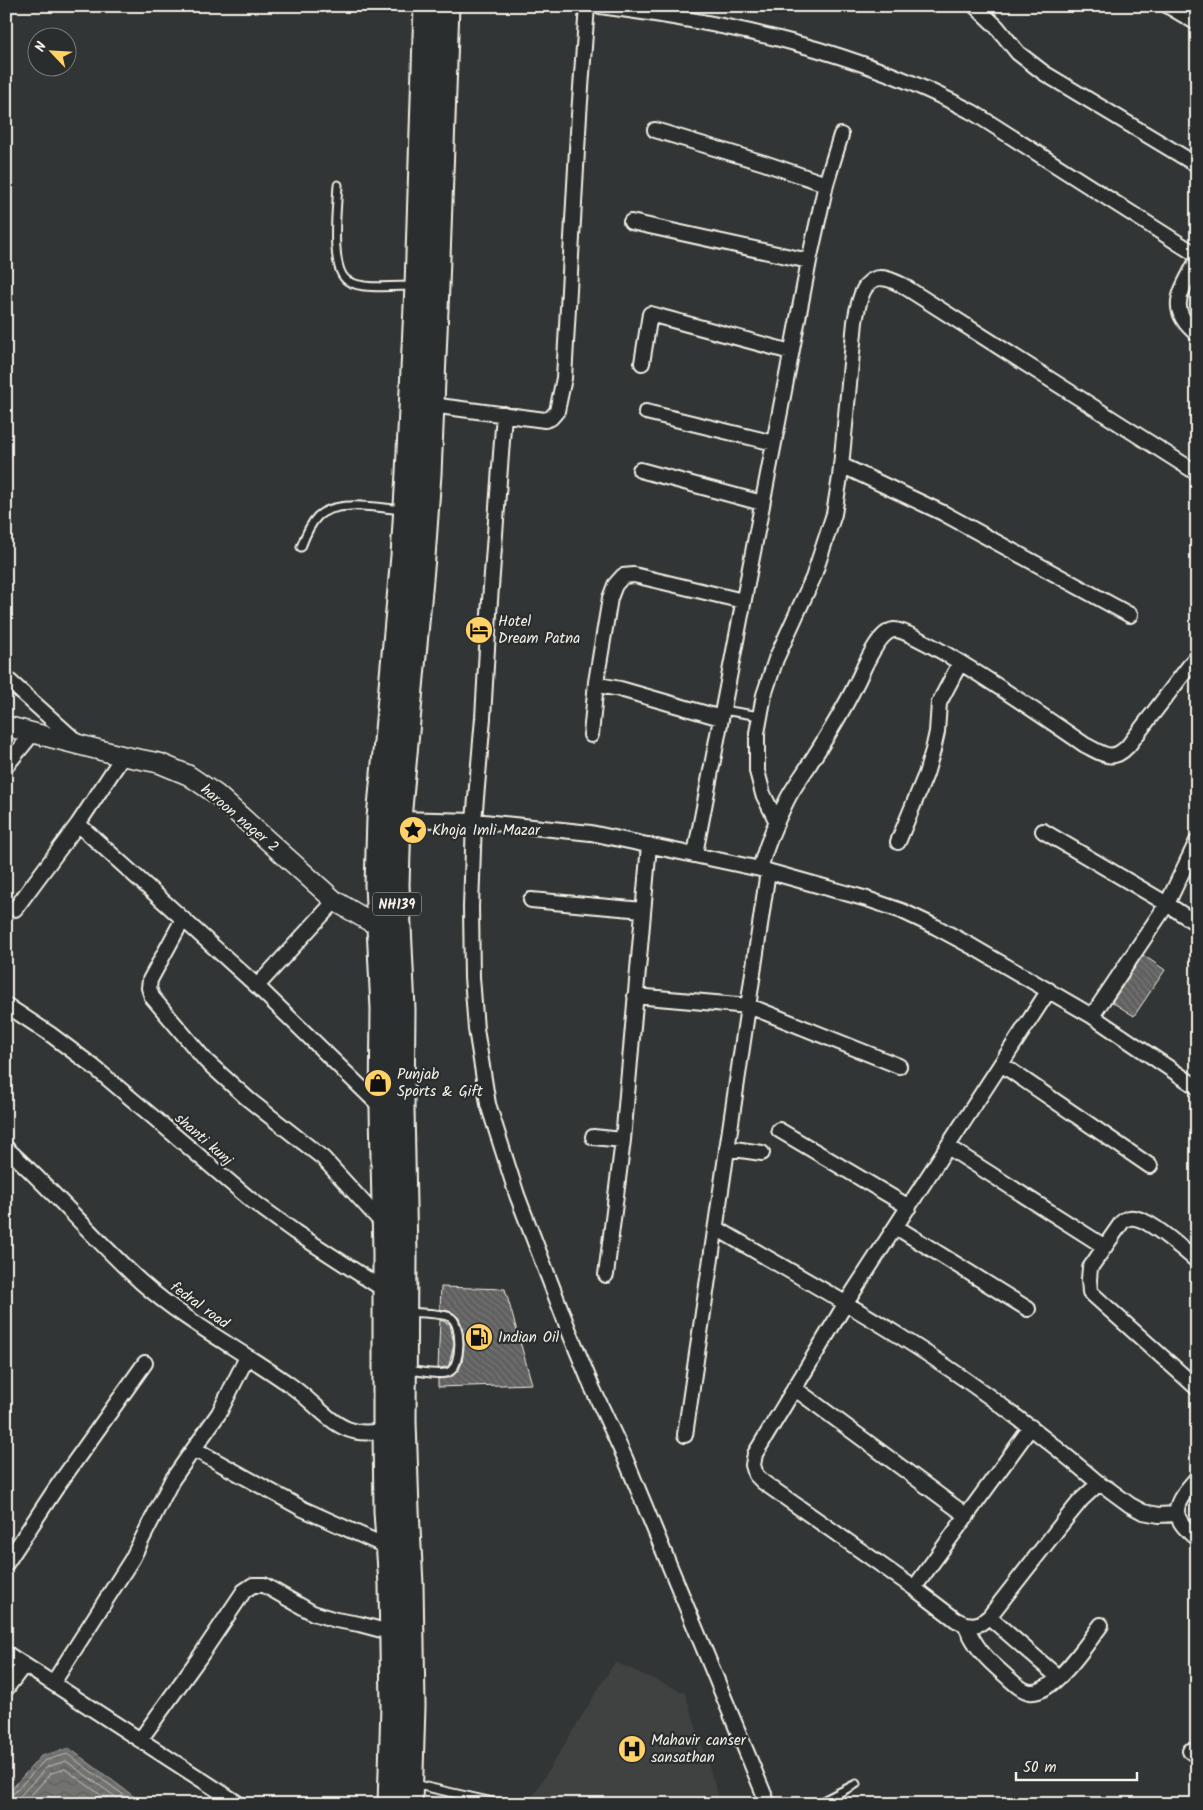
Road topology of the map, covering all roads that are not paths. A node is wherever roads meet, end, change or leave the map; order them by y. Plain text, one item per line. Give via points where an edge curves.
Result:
1 (427, 6) edge
2 (446, 6) edge
3 (587, 6) edge
4 (600, 6) edge
5 (974, 6) edge
6 (1176, 8) edge
7 (1197, 23) edge
8 (655, 130) dead end
9 (840, 135) dead end
10 (1197, 165) edge
11 (826, 184) junction
12 (338, 185) dead end
13 (631, 222) dead end
14 (1197, 255) edge
15 (1197, 260) edge
16 (809, 261) junction
17 (427, 286) junction
18 (1197, 334) edge
19 (791, 352) junction
20 (642, 363) dead end
21 (431, 405) junction
22 (646, 412) dead end
23 (504, 414) junction
24 (774, 443) junction
25 (841, 465) junction
26 (640, 470) dead end
27 (1197, 472) edge
28 (762, 503) junction
29 (407, 510) junction
30 (300, 547) dead end
31 (743, 601) junction
32 (1130, 615) dead end
33 (1197, 656) edge
34 (960, 663) junction
35 (6, 678) edge
36 (596, 682) junction
37 (722, 714) junction
38 (760, 716) junction
39 (6, 726) edge
40 (33, 733) junction
41 (591, 735) dead end
42 (80, 745) junction
43 (123, 756) junction
44 (6, 766) edge
45 (398, 818) junction
46 (474, 820) junction
47 (777, 822) junction
48 (78, 824) junction
49 (1043, 831) dead end
50 (1197, 841) edge
51 (898, 842) dead end
52 (649, 845) junction
53 (695, 854) junction
54 (764, 870) junction
55 (531, 900) dead end
56 (334, 901) junction
57 (1167, 904) junction
58 (15, 909) dead end
59 (643, 910) junction
60 (183, 919) junction
61 (389, 919) junction
62 (1197, 924) edge
63 (257, 986) junction
64 (1049, 990) junction
65 (635, 996) junction
66 (6, 1005) edge
67 (749, 1006) junction
68 (1092, 1016) junction
69 (1001, 1064) junction
70 (899, 1066) dead end
71 (1197, 1087) edge
72 (383, 1109) junction
73 (780, 1130) dead end
74 (593, 1137) dead end
75 (623, 1140) junction
76 (948, 1147) junction
77 (6, 1148) edge
78 (727, 1148) junction
79 (762, 1153) dead end
80 (1150, 1166) dead end
81 (909, 1207) junction
82 (385, 1226) junction
83 (896, 1227) junction
84 (716, 1228) junction
85 (1105, 1247) junction
86 (1197, 1261) edge
87 (606, 1275) dead end
88 (386, 1291) junction
89 (846, 1303) junction
90 (1028, 1310) dead end
91 (405, 1312) junction
92 (247, 1357) junction
93 (144, 1363) dead end
94 (404, 1370) junction
95 (794, 1388) junction
96 (1197, 1388) edge
97 (395, 1425) junction
98 (1031, 1428) junction
99 (685, 1435) dead end
100 (194, 1449) junction
101 (1197, 1478) edge
102 (1102, 1486) junction
103 (1176, 1514) junction
104 (967, 1516) junction
105 (1197, 1539) edge
106 (390, 1548) junction
107 (6, 1564) edge
108 (914, 1588) junction
109 (989, 1617) junction
110 (965, 1624) junction
111 (1101, 1625) dead end
112 (393, 1633) junction
113 (6, 1654) edge
114 (24, 1665) junction
115 (1058, 1677) junction
116 (53, 1683) junction
117 (6, 1689) edge
118 (140, 1740) junction
119 (856, 1784) dead end
120 (410, 1793) edge
121 (239, 1804) edge
122 (391, 1804) edge
123 (502, 1804) edge
124 (768, 1804) edge
125 (816, 1804) edge

1 - 17 highway, NH139
2 - 17 highway, NH139
3 - 23 street via 566,354 560,401 552,418 545,420
4 - 14 street via 745,31 851,59 905,79 974,113
5 - 10 street via 1018,53 1044,73
6 - 7 street
8 - 11 street
9 - 11 street
11 - 16 street
12 - 17 lane via 336,247 342,275 360,285
13 - 16 street
15 - 18 street via 1178,302 1179,315
16 - 19 street
17 - 21 highway, NH139
17 - 29 highway, NH139
19 - 20 street via 650,314
19 - 24 street
21 - 23 street
21 - 45 highway, NH139 via 422,557
22 - 24 street
23 - 46 street
24 - 28 street
25 - 27 street via 858,301 872,280 885,278 927,300
25 - 32 street via 943,513
25 - 38 street via 834,514 813,578 776,659
26 - 28 street
28 - 31 street
29 - 30 lane via 332,508 319,516
29 - 61 highway, NH139 via 380,818 378,886
31 - 36 street via 634,575 623,576 615,584 610,598
31 - 37 street
33 - 34 street via 1128,746 1112,756 1085,745
34 - 47 street via 906,632 894,629 886,633 877,642 842,714
34 - 51 street via 939,704 937,732 926,774
35 - 42 street
36 - 37 street
36 - 41 street
37 - 38 lane
37 - 53 street
38 - 47 street via 757,771 763,794
39 - 40 street, haroon nager 2
40 - 42 street, haroon nager 2
40 - 44 street
42 - 43 street, haroon nager 2
43 - 48 street
43 - 56 street, haroon nager 2 via 159,763 216,794
45 - 46 street
45 - 61 highway, NH139 via 396,885
46 - 52 street via 583,832
46 - 124 street via 472,986 488,1104 500,1147 592,1387 625,1458
47 - 54 street via 766,846
48 - 58 street
48 - 60 street
49 - 57 street
50 - 57 street
52 - 53 street
52 - 59 street
53 - 54 street
54 - 64 street via 902,911
54 - 67 street
55 - 59 street
56 - 61 street, haroon nager 2 via 369,920
56 - 63 street
57 - 62 street
57 - 68 street
59 - 65 street
60 - 63 street
60 - 82 street via 150,980 152,997 206,1061 323,1158
61 - 72 highway, NH139
61 - 91 highway, NH139 via 402,1009
63 - 72 street
64 - 68 street
64 - 69 street
65 - 67 street
65 - 75 street
66 - 88 street, shanti kunj via 94,1067 251,1200
67 - 70 street
67 - 78 street
68 - 71 street
69 - 76 street
69 - 80 street
72 - 82 highway, NH139
73 - 81 street
74 - 75 street
75 - 87 street
76 - 81 street
76 - 85 street
77 - 92 street, fedral road via 141,1282 220,1341
78 - 79 street
78 - 84 street
81 - 83 street
82 - 88 highway, NH139
83 - 89 street
83 - 90 street
84 - 89 street
84 - 99 street
85 - 86 street via 1122,1222 1130,1218 1139,1219
85 - 96 street via 1090,1268 1090,1292
88 - 97 highway, NH139
89 - 95 street
89 - 98 street via 954,1372
91 - 94 highway, NH139
91 - 94 lane via 450,1316 456,1321 458,1359 455,1368 448,1373
92 - 97 street, fedral road via 292,1386 330,1419 350,1431 364,1434
92 - 100 street via 219,1413
93 - 107 street
94 - 97 highway, NH139
95 - 104 street
95 - 108 street via 755,1454 753,1465 756,1475 778,1494
97 - 106 highway, NH139
97 - 120 highway, NH139 via 406,1510 410,1584
98 - 102 street
98 - 104 street
100 - 106 street via 303,1509
100 - 116 street via 164,1493 119,1580
101 - 103 street via 1181,1498
102 - 103 street via 1143,1512
102 - 109 street via 1096,1486 1081,1500
103 - 105 street via 1181,1524
104 - 108 street
106 - 112 highway, NH139
108 - 110 street
109 - 110 street via 981,1623
109 - 115 street
110 - 115 street via 985,1657 1021,1688 1030,1692 1040,1691
111 - 115 street
112 - 118 street via 313,1613 264,1585 253,1585 244,1590
112 - 122 highway, NH139
113 - 114 street
114 - 116 street
114 - 117 street
116 - 118 street
118 - 121 street
119 - 125 lane
120 - 123 lane

